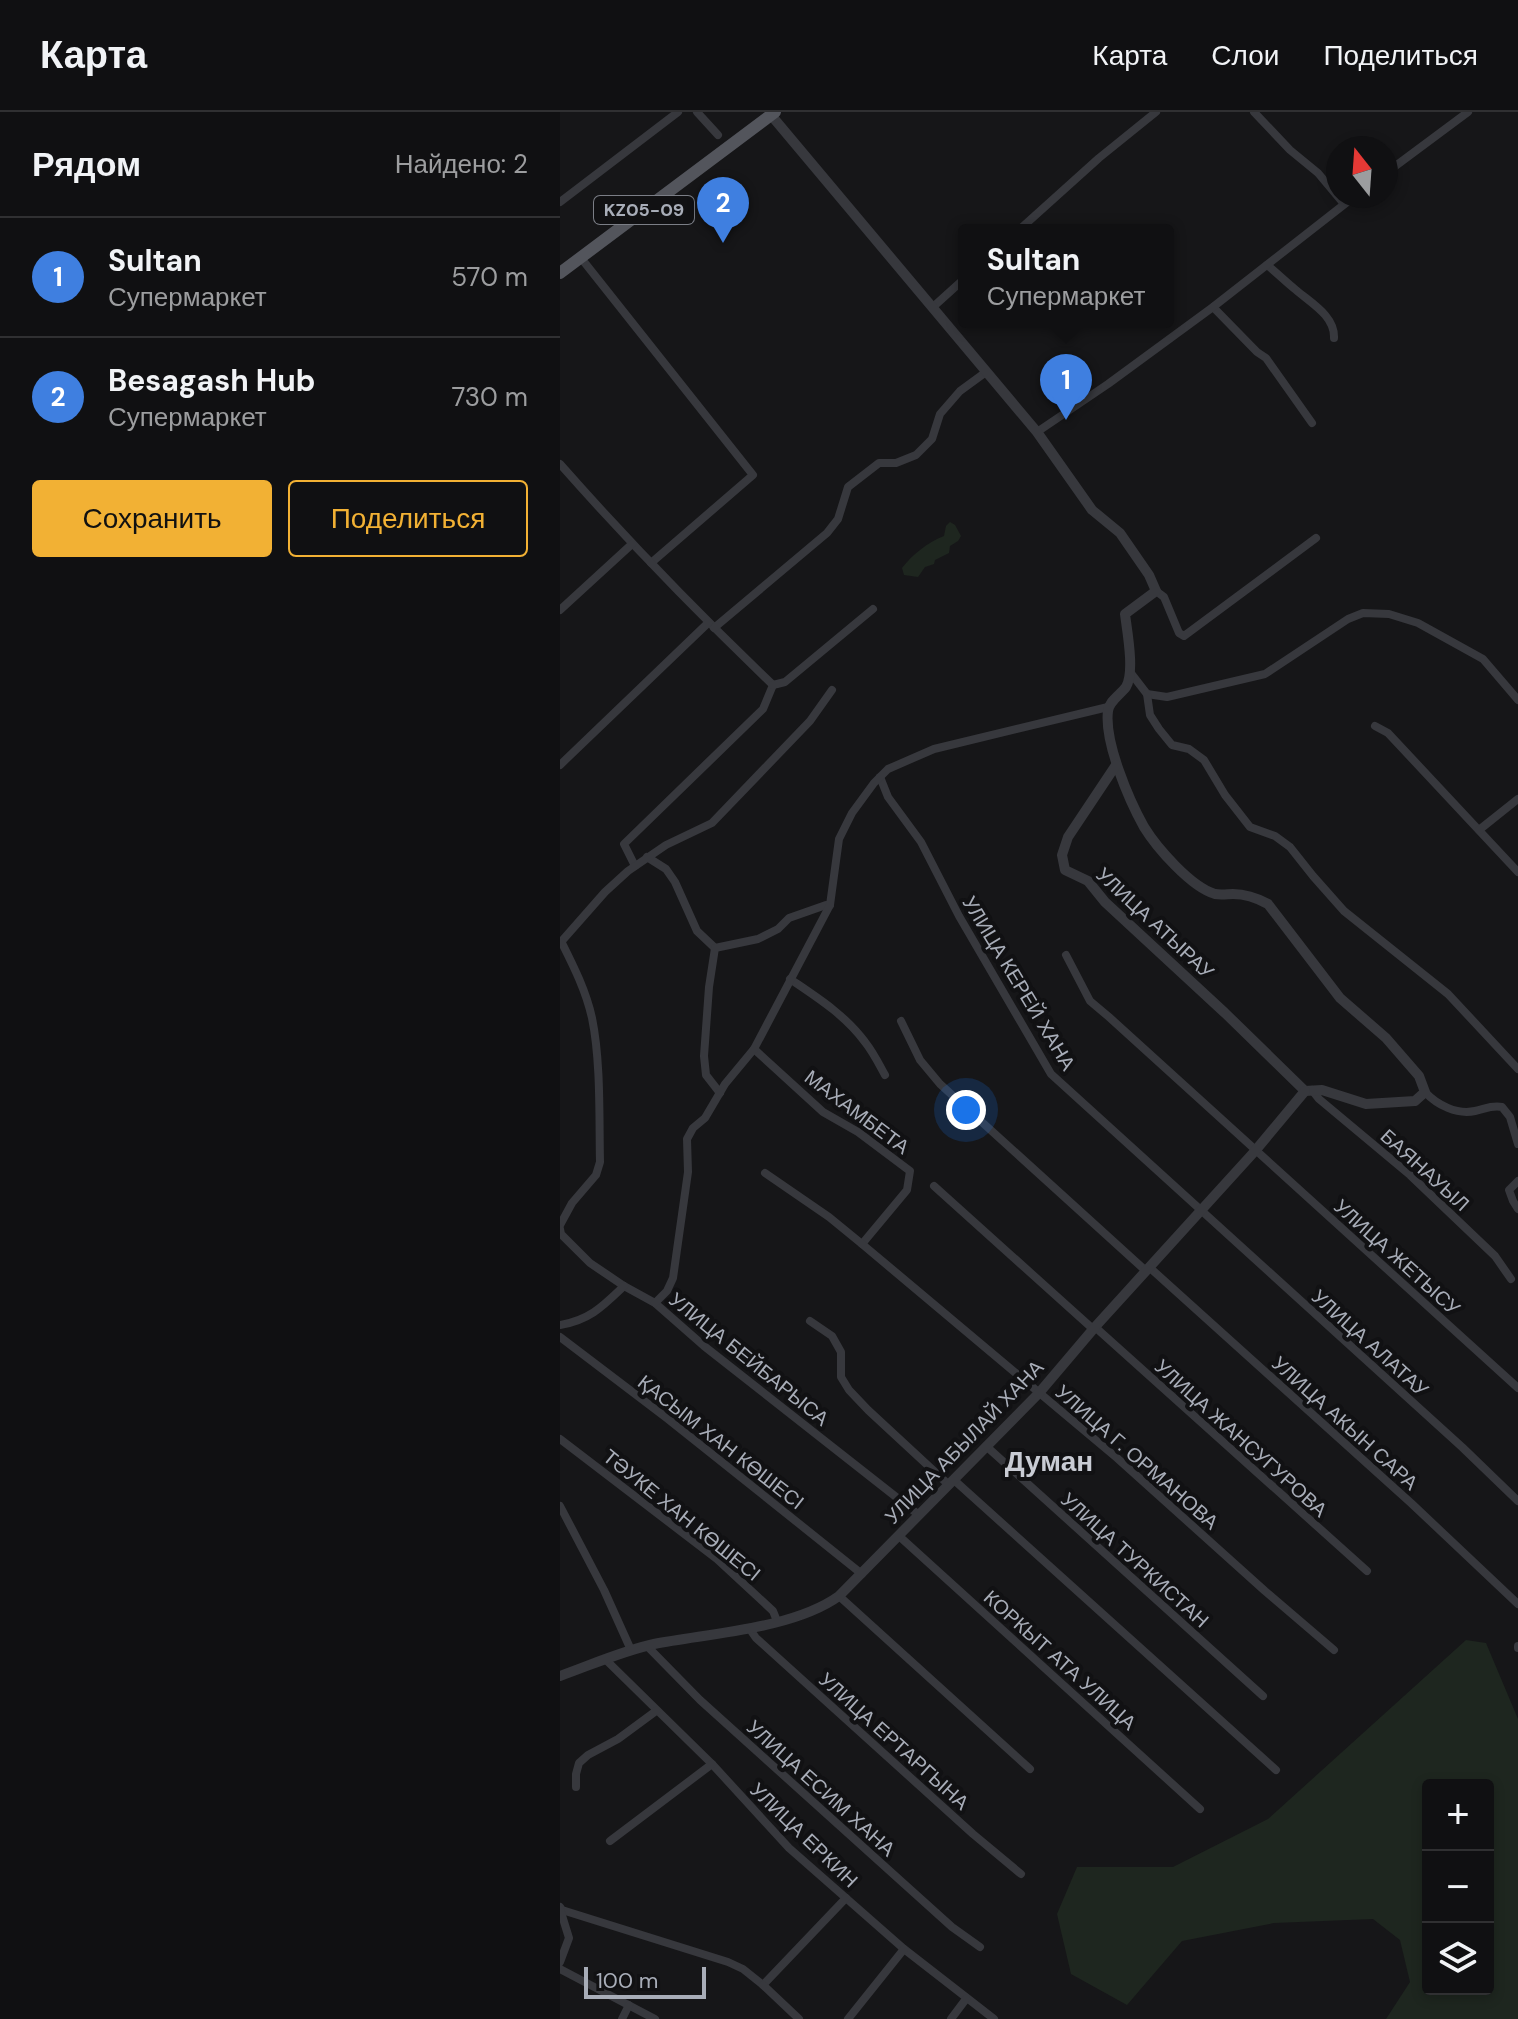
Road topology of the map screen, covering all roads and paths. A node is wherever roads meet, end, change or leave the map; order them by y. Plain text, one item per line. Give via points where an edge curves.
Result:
1 (678, 112) edge
2 (697, 112) edge
3 (1156, 112) edge
4 (1254, 112) edge
5 (1468, 112) edge
6 (773, 113) edge
7 (718, 135) dead end
8 (1398, 164) edge
9 (1326, 183) edge
10 (560, 202) edge
11 (1339, 208) edge
12 (1026, 224) edge
13 (581, 258) junction
14 (1267, 265) junction
15 (560, 273) edge
16 (958, 284) edge
17 (933, 307) junction
18 (1213, 307) junction
19 (1334, 338) dead end
20 (986, 372) junction
21 (1312, 423) dead end
22 (1037, 432) junction
23 (560, 464) edge
24 (1316, 538) dead end
25 (632, 544) junction
26 (651, 563) junction
27 (1156, 591) junction
28 (873, 609) dead end
29 (560, 610) edge
30 (711, 625) junction
31 (1130, 672) junction
32 (773, 685) junction
33 (832, 690) dead end
34 (1147, 694) junction
35 (1518, 700) edge
36 (1108, 707) junction
37 (1375, 726) dead end
38 (560, 765) edge
39 (1116, 765) junction
40 (880, 777) junction
41 (1518, 799) edge
42 (1479, 830) junction
43 (647, 857) junction
44 (635, 866) junction
45 (1518, 872) edge
46 (830, 905) junction
47 (561, 943) edge
48 (715, 948) junction
49 (1066, 955) dead end
50 (790, 979) junction
51 (901, 1021) dead end
52 (754, 1049) junction
53 (1518, 1069) edge
54 (885, 1075) dead end
55 (1308, 1091) junction
56 (1425, 1092) junction
57 (720, 1093) junction
58 (1518, 1144) edge
59 (1255, 1151) junction
60 (765, 1173) dead end
61 (1518, 1181) edge
62 (934, 1186) dead end
63 (1518, 1209) edge
64 (1200, 1211) junction
65 (560, 1227) edge
66 (862, 1244) junction
67 (1147, 1269) junction
68 (1511, 1279) dead end
69 (624, 1286) junction
70 (655, 1303) junction
71 (810, 1321) dead end
72 (560, 1325) edge
73 (1094, 1328) junction
74 (560, 1337) edge
75 (1518, 1388) edge
76 (1039, 1393) junction
77 (560, 1439) edge
78 (986, 1446) junction
79 (951, 1482) junction
80 (1518, 1501) edge
81 (560, 1506) edge
82 (919, 1515) junction
83 (899, 1536) junction
84 (1367, 1571) dead end
85 (862, 1574) junction
86 (839, 1596) junction
87 (1518, 1604) edge
88 (777, 1621) junction
89 (749, 1628) junction
90 (647, 1646) junction
91 (631, 1650) junction
92 (1334, 1650) dead end
93 (605, 1659) junction
94 (560, 1676) edge
95 (1263, 1696) dead end
96 (656, 1711) junction
97 (712, 1764) junction
98 (1030, 1769) dead end
99 (1276, 1770) dead end
100 (576, 1787) dead end
101 (1200, 1809) dead end
102 (610, 1841) dead end
103 (1021, 1874) dead end
104 (846, 1898) junction
105 (561, 1909) edge
106 (980, 1947) dead end
107 (904, 1949) junction
108 (560, 1962) edge
109 (560, 1969) edge
110 (763, 1985) junction
111 (966, 1999) junction
112 (629, 2005) junction
113 (622, 2019) edge
114 (655, 2019) edge
115 (799, 2019) edge
116 (848, 2019) edge
117 (951, 2019) edge
118 (994, 2019) edge

1 - 10 street
2 - 7 street
3 - 12 street
4 - 9 street
5 - 8 street
6 - 13 main road, KZ05-09
6 - 17 street
11 - 14 street
13 - 15 main road, KZ05-09
13 - 26 street via 753,475
14 - 18 street
14 - 19 street via 1329,319
16 - 17 street
17 - 20 street
18 - 21 street via 1266,358
18 - 22 street
20 - 22 street
20 - 30 street via 940,414 932,439 916,455 879,463 848,487 838,519 827,533
22 - 27 street via 1092,510 1120,533
23 - 25 street
24 - 27 street via 1184,636
25 - 26 street
25 - 29 street
26 - 30 street
27 - 31 street via 1125,614
28 - 32 street via 785,682
30 - 32 street
30 - 38 street
31 - 34 street
31 - 36 street
32 - 44 street via 763,709 624,844
33 - 43 street via 810,721 712,823
34 - 35 street via 1167,697 1265,674 1363,613 1418,623 1483,659
34 - 53 street via 1159,729 1172,745 1204,760 1250,827 1290,847 1344,911 1448,994
36 - 39 street
36 - 40 street via 934,749
37 - 42 street via 1388,733
39 - 55 street, УЛИЦА АТЫРАУ via 1068,837 1062,855 1065,870 1088,881
39 - 56 street via 1145,828 1168,857 1216,895 1236,893 1268,904 1340,998 1419,1076
40 - 46 street via 839,839
40 - 64 street, УЛИЦА КЕРЕЙ ХАНА via 1051,1074
41 - 42 street
42 - 45 street
43 - 44 street
43 - 48 street via 666,869 697,931
44 - 47 street
46 - 48 street via 789,918 758,939
46 - 50 street
47 - 65 street, УЛИЦА БЕЙБАРЫСА via 592,1018 600,1162
48 - 57 street via 704,1056 706,1075
49 - 59 street, УЛИЦА ЖЕТЫСУ via 1090,1001
50 - 52 street
50 - 54 street via 849,1023
51 - 67 street, УЛИЦА АКЫН САРА via 920,1060 940,1084
52 - 57 street
52 - 66 street, МАХАМБЕТА via 823,1112 910,1171 907,1190
55 - 56 street via 1322,1090 1366,1104 1415,1101
55 - 59 street, УЛИЦА АБЫЛАЙ ХАНА
55 - 68 street, БАЯНАУЫЛ via 1410,1175 1495,1256
56 - 58 street via 1454,1110 1502,1107
57 - 70 street via 687,1139 688,1172 673,1278
59 - 64 street, УЛИЦА АБЫЛАЙ ХАНА
59 - 75 street, УЛИЦА ЖЕТЫСУ
60 - 66 street, УЛИЦА Г. ОРМАНОВА
61 - 63 street via 1509,1190
62 - 73 street, УЛИЦА ЖАНСУГУРОВА
64 - 67 street, УЛИЦА АБЫЛАЙ ХАНА
64 - 80 street, УЛИЦА АЛАТАУ
65 - 69 street, УЛИЦА БЕЙБАРЫСА via 590,1263
66 - 76 street, УЛИЦА Г. ОРМАНОВА
67 - 73 street, УЛИЦА АБЫЛАЙ ХАНА
67 - 87 street, УЛИЦА АКЫН САРА
69 - 70 street, УЛИЦА БЕЙБАРЫСА
69 - 72 street via 590,1316
70 - 82 street, УЛИЦА БЕЙБАРЫСА
71 - 79 street via 832,1336 849,1390
73 - 76 street, УЛИЦА АБЫЛАЙ ХАНА
73 - 84 street, УЛИЦА ЖАНСУГУРОВА
74 - 85 street, ҚАСЫМ ХАН КӨШЕСІ
76 - 78 street, УЛИЦА АБЫЛАЙ ХАНА
76 - 92 street, УЛИЦА Г. ОРМАНОВА
77 - 88 street, ТӘУКЕ ХАН КӨШЕСІ via 717,1559 773,1611
78 - 79 street, УЛИЦА АБЫЛАЙ ХАНА
78 - 95 street, УЛИЦА ТУРКИСТАН
79 - 82 street, УЛИЦА АБЫЛАЙ ХАНА
79 - 99 street
81 - 91 street
82 - 83 street, УЛИЦА АБЫЛАЙ ХАНА
83 - 85 street, УЛИЦА АБЫЛАЙ ХАНА
83 - 101 street, КОРКЫТ АТА УЛИЦА
85 - 86 street, УЛИЦА АБЫЛАЙ ХАНА
86 - 88 street, УЛИЦА АБЫЛАЙ ХАНА via 825,1606
86 - 98 street
88 - 89 street, УЛИЦА АБЫЛАЙ ХАНА
89 - 90 street, УЛИЦА АБЫЛАЙ ХАНА
89 - 103 street, УЛИЦА ЕРТАРГЫНА
90 - 91 street, УЛИЦА АБЫЛАЙ ХАНА
90 - 106 street, УЛИЦА ЕСИМ ХАНА via 779,1772
91 - 93 street, УЛИЦА АБЫЛАЙ ХАНА
93 - 94 street, УЛИЦА АБЫЛАЙ ХАНА
93 - 96 street, УЛИЦА ЕРКИН
96 - 97 street, УЛИЦА ЕРКИН
96 - 100 street via 579,1763
97 - 102 street
97 - 104 street, УЛИЦА ЕРКИН via 789,1848
104 - 107 street, УЛИЦА ЕРКИН
104 - 110 street
105 - 108 street via 569,1938
105 - 110 street via 728,1962
107 - 111 street, УЛИЦА ЕРКИН
107 - 116 street
109 - 112 street
110 - 115 street
111 - 117 street
111 - 118 street, УЛИЦА ЕРКИН
112 - 113 street
112 - 114 street

